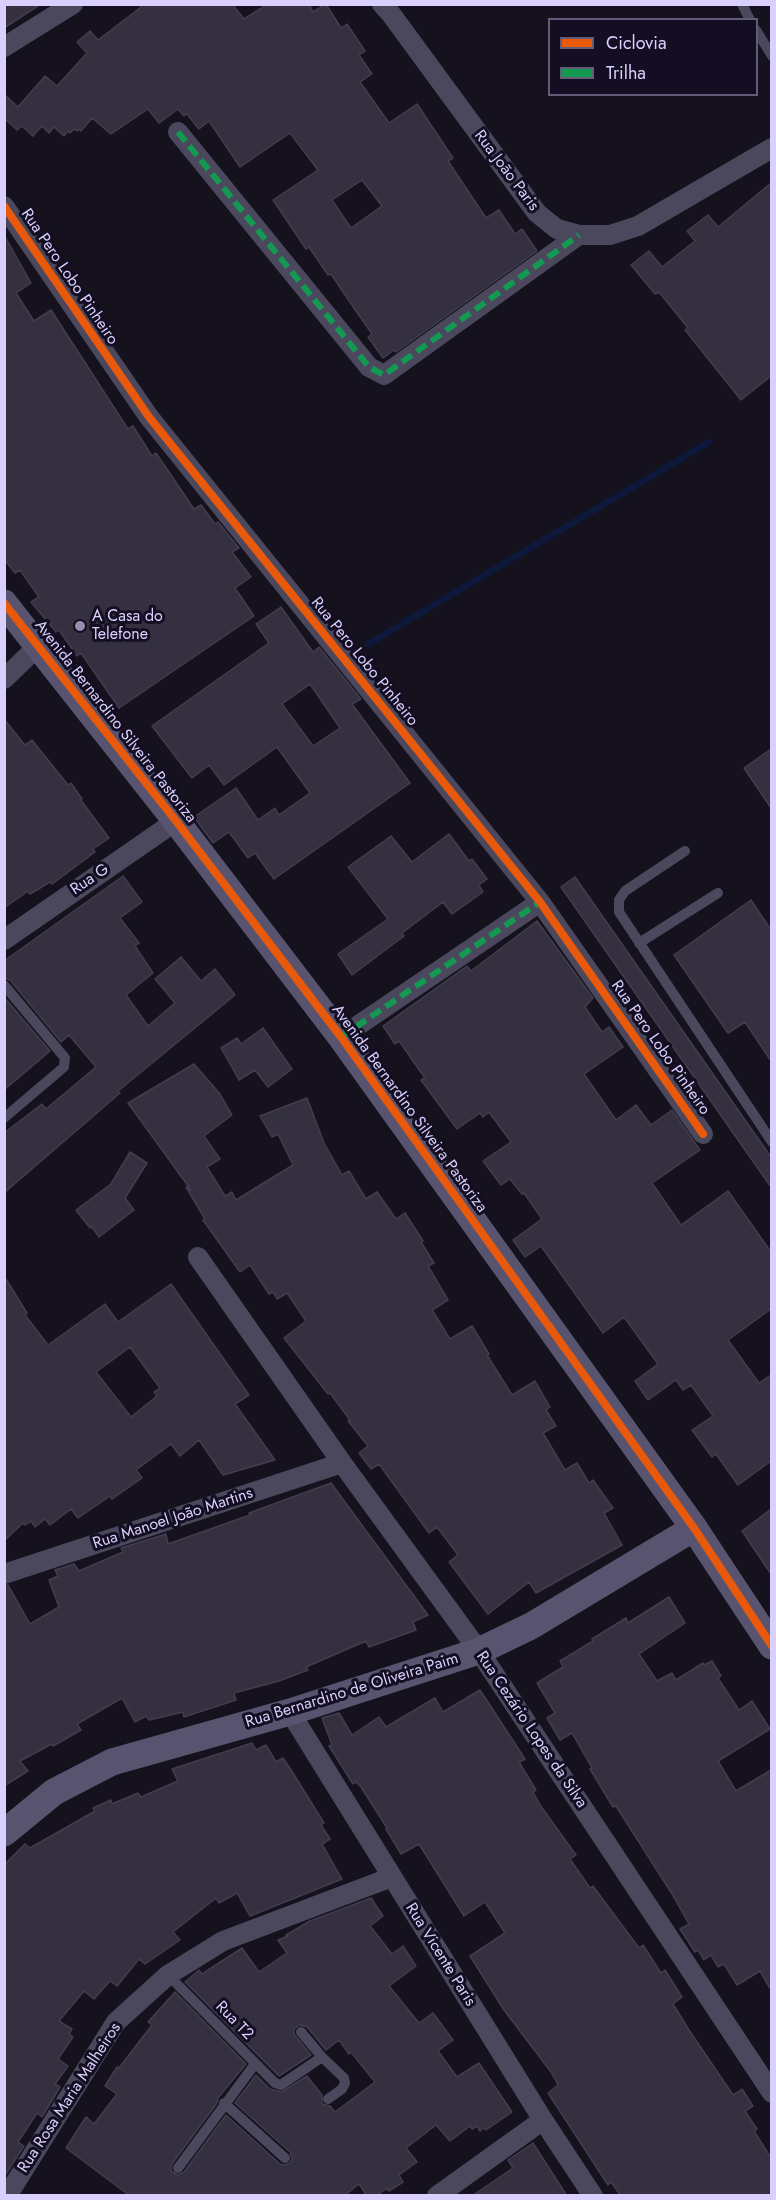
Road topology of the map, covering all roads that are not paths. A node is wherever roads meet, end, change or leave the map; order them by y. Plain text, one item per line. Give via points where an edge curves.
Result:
1 (73, 4) edge
2 (382, 4) edge
3 (742, 4) edge
4 (749, 18) edge
5 (758, 33) edge
6 (4, 46) edge
7 (771, 56) edge
8 (178, 132) dead end
9 (771, 148) edge
10 (4, 206) edge
11 (579, 235) junction
12 (4, 603) edge
13 (38, 646) junction
14 (4, 679) edge
15 (176, 821) junction
16 (685, 851) dead end
17 (718, 894) dead end
18 (540, 902) junction
19 (4, 939) edge
20 (639, 943) junction
21 (4, 985) edge
22 (341, 1036) junction
23 (4, 1118) edge
24 (703, 1134) dead end
25 (771, 1142) edge
26 (198, 1257) dead end
27 (342, 1463) junction
28 (694, 1528) junction
29 (4, 1574) edge
30 (771, 1646) edge
31 (479, 1651) junction
32 (290, 1712) junction
33 (4, 1833) edge
34 (392, 1877) junction
35 (168, 1975) junction
36 (301, 2032) dead end
37 (322, 2057) junction
38 (255, 2064) junction
39 (771, 2093) edge
40 (328, 2099) dead end
41 (224, 2103) junction
42 (543, 2120) junction
43 (285, 2158) dead end
44 (178, 2168) dead end
45 (7, 2196) edge
46 (437, 2196) edge
47 (593, 2196) edge

1 - 6 street
2 - 11 street, Rua João Paris via 537,213 558,229
3 - 4 lane
5 - 7 lane
8 - 11 street via 369,367 384,375
9 - 11 street, Rua João Paris via 638,226 609,235
10 - 18 street, Rua Pero Lobo Pinheiro via 149,417
12 - 13 main road, Avenida Bernardino Silveira Pastoriza
13 - 14 street
13 - 15 main road, Avenida Bernardino Silveira Pastoriza
15 - 19 street, Rua G
15 - 22 main road, Avenida Bernardino Silveira Pastoriza
16 - 20 lane via 625,891 619,900 619,912
17 - 20 lane
18 - 22 street
18 - 24 street, Rua Pero Lobo Pinheiro
20 - 25 lane
21 - 23 lane via 66,1058 64,1067
22 - 28 main road, Avenida Bernardino Silveira Pastoriza
26 - 27 street, Rua Cezário Lopes da Silva
27 - 29 street, Rua Manoel João Martins
27 - 31 street, Rua Cezário Lopes da Silva
28 - 30 main road, Avenida Bernardino Silveira Pastoriza
28 - 31 main road, Rua Bernardino de Oliveira Paim via 531,1626
31 - 32 main road, Rua Bernardino de Oliveira Paim
31 - 39 street, Rua Cezário Lopes da Silva
32 - 33 main road, Rua Bernardino de Oliveira Paim via 112,1762 54,1792
32 - 34 street, Rua Vicente Paris
34 - 35 street, Rua Rosa Maria Malheiros via 223,1941
34 - 42 street, Rua Vicente Paris
35 - 38 lane, Rua T2
35 - 45 street, Rua Rosa Maria Malheiros via 116,2022
36 - 37 lane
37 - 38 lane, Rua T2 via 281,2085
37 - 40 lane via 345,2083
38 - 41 lane
41 - 43 lane
41 - 44 lane
42 - 46 street
42 - 47 street, Rua Vicente Paris

